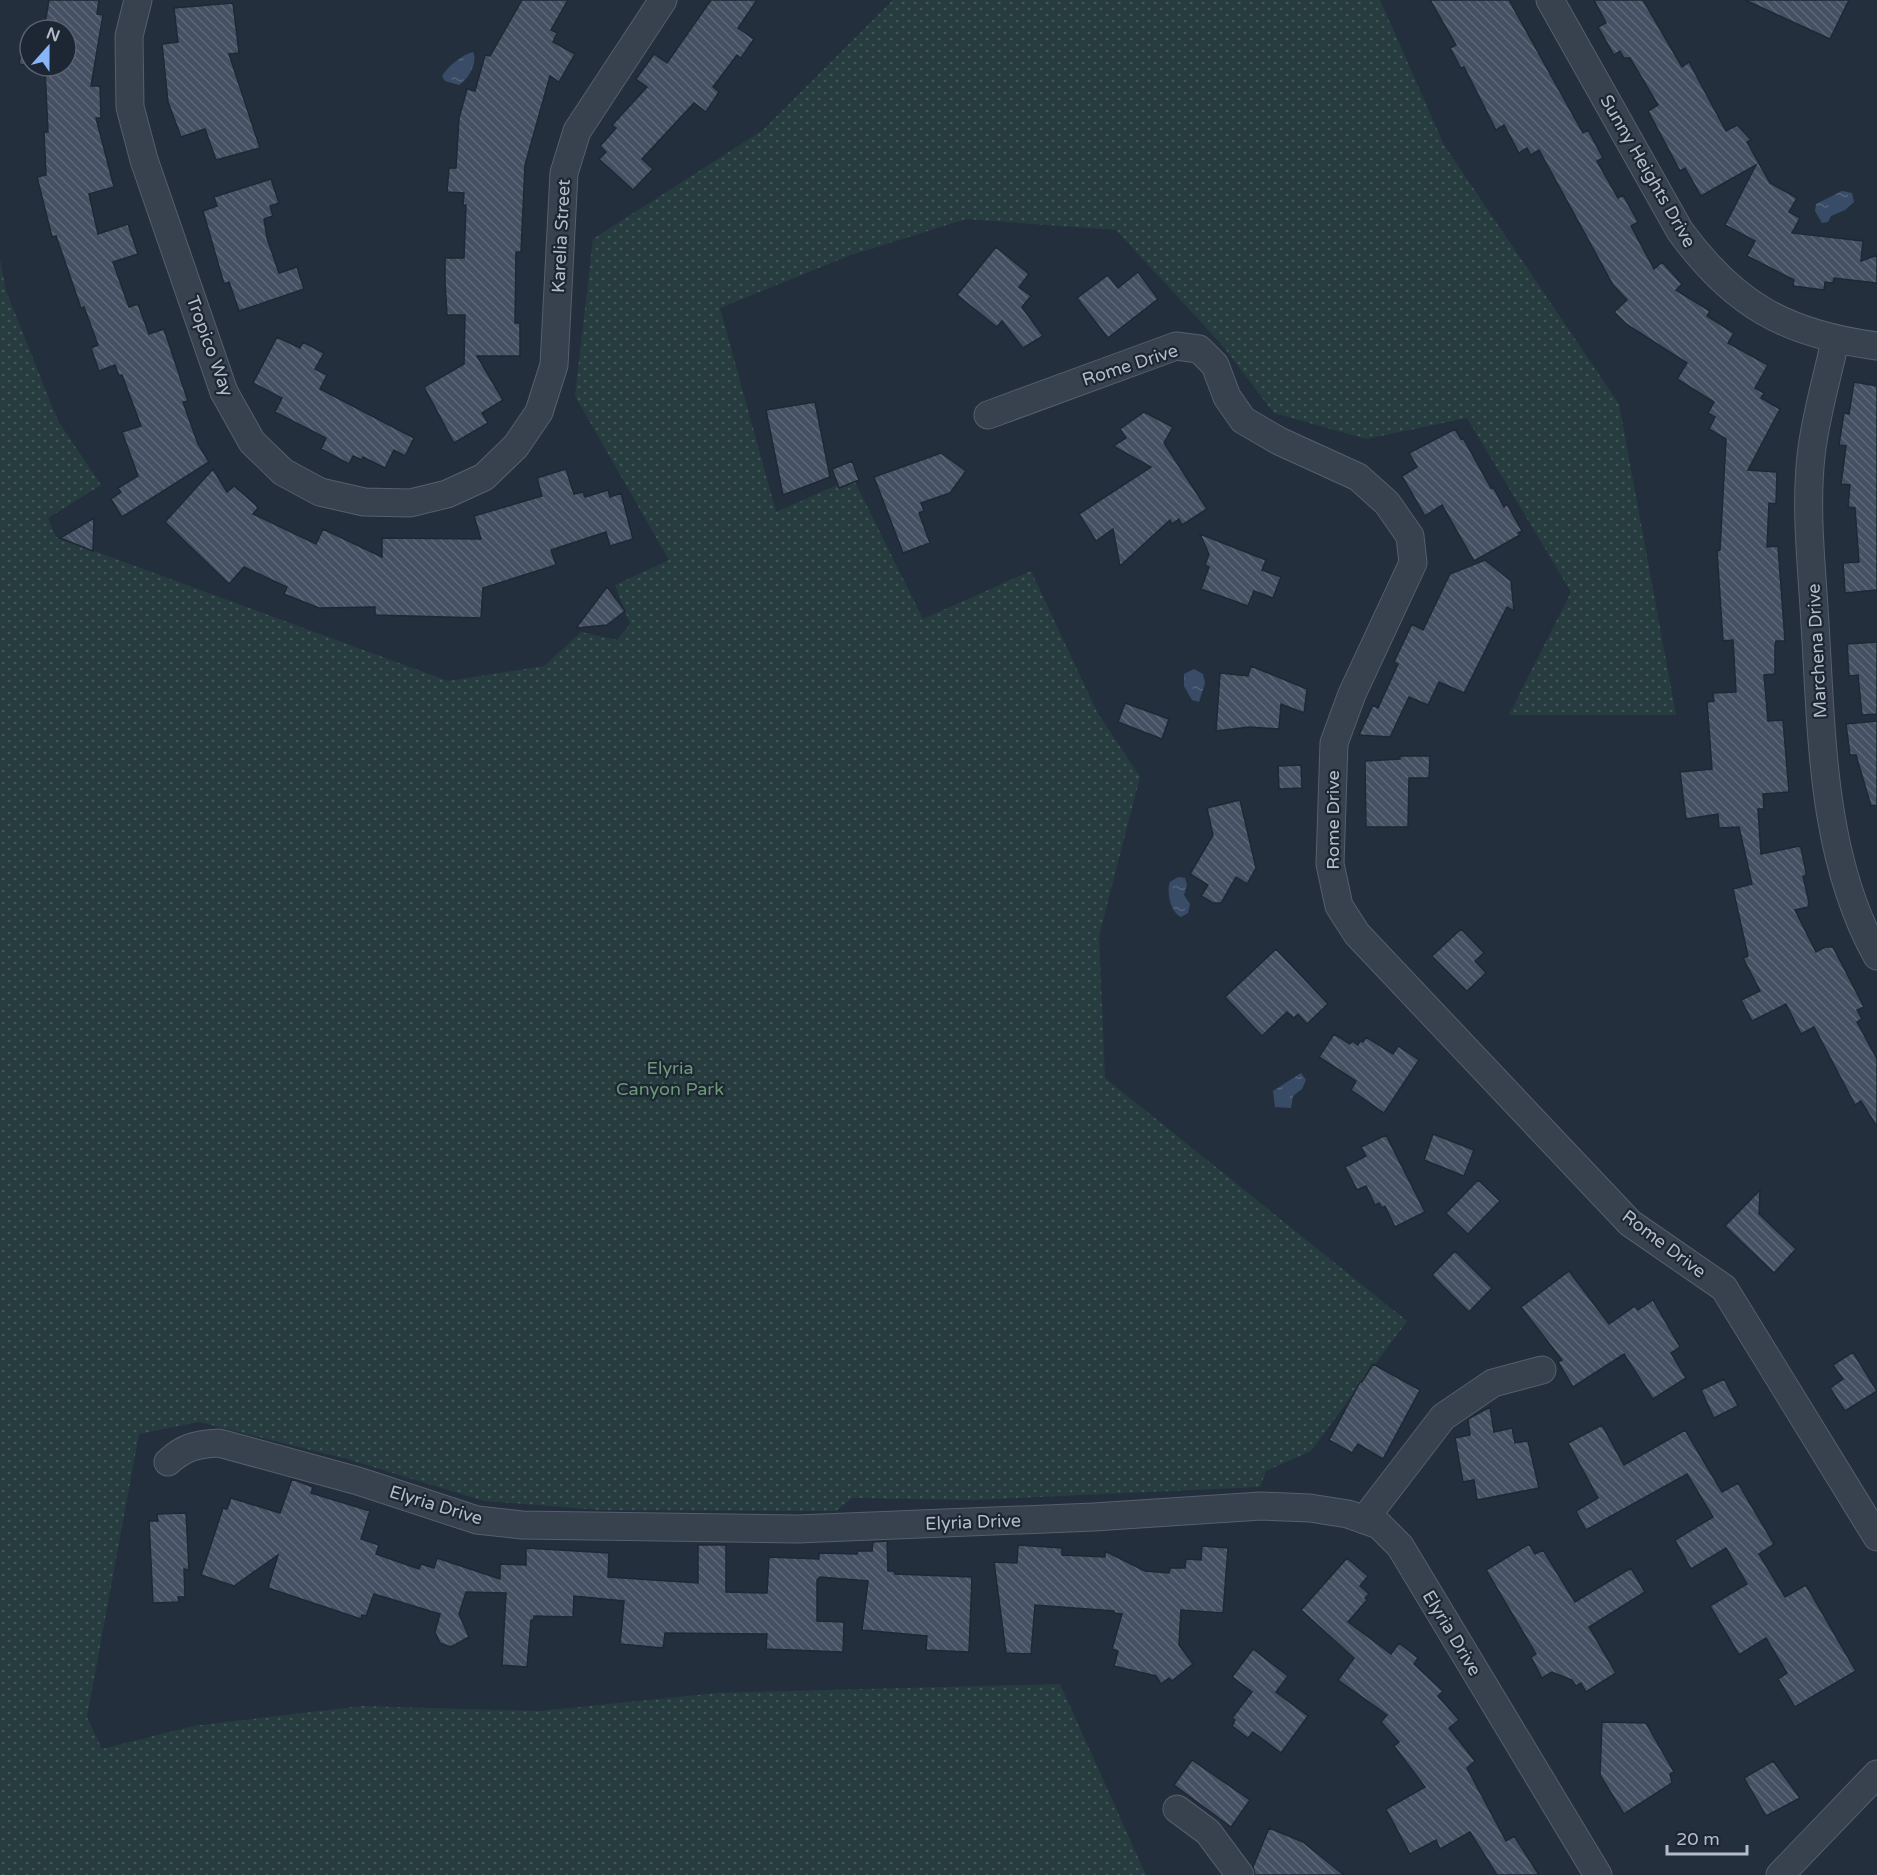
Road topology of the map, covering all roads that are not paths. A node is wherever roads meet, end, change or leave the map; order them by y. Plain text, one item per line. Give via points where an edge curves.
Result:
1 (138, 0) edge
2 (663, 0) edge
3 (1550, 0) edge
4 (1835, 341) junction
5 (1877, 346) edge
6 (988, 415) dead end
7 (484, 477) joint
8 (1877, 956) edge
9 (1542, 1370) dead end
10 (168, 1462) dead end
11 (1364, 1520) junction
12 (1877, 1537) edge
13 (1877, 1774) edge
14 (1177, 1809) dead end
15 (1240, 1875) edge
16 (1598, 1875) edge
17 (1780, 1875) edge

1 - 7 street, Tropico Way via 129,36 130,107 144,160 224,392 252,442 283,472 320,492 364,502 410,503 447,494
2 - 7 street, Karelia Street via 577,131 564,173 554,365 539,412 516,446
3 - 4 street, Sunny Heights Drive via 1680,231 1702,262 1758,309 1793,327
4 - 5 street, Sunny Heights Drive
4 - 8 street, Marchena Drive via 1811,455 1808,505 1823,757 1837,847 1852,899
6 - 12 street, Rome Drive via 1176,346 1199,348 1215,365 1227,397 1243,420 1358,477 1387,503 1410,536 1413,563 1352,694 1334,743 1330,864 1339,906 1357,934 1630,1223 1724,1288
9 - 11 street via 1493,1383 1443,1417
10 - 11 street, Elyria Drive via 181,1450 197,1444 219,1443 358,1481 477,1520 522,1525 798,1529 1261,1506 1310,1508
11 - 16 street, Elyria Drive via 1379,1525 1400,1546
13 - 17 street
14 - 15 street via 1208,1832

